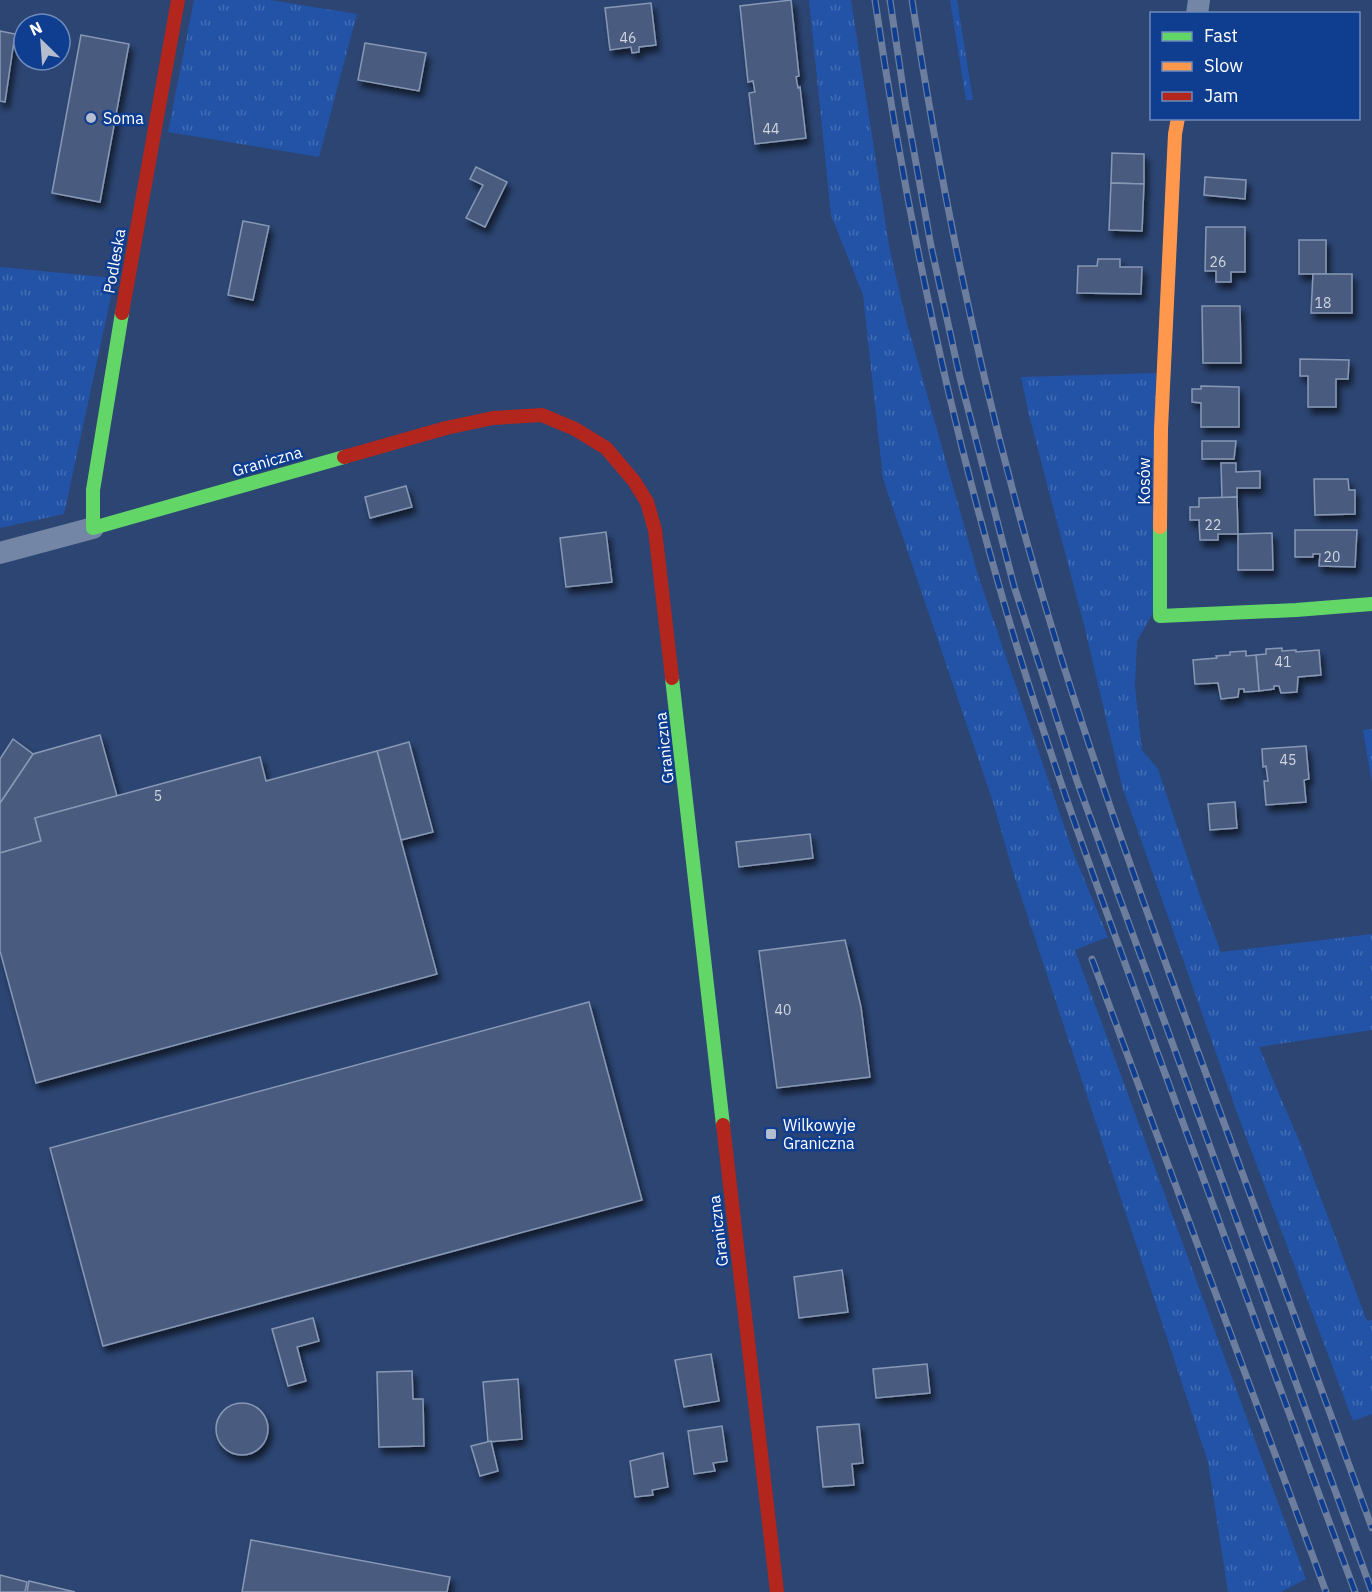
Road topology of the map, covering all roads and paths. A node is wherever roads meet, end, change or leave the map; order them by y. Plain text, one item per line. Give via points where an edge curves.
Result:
1 (178, 0) edge
2 (1178, 120) edge
3 (93, 528) junction
4 (0, 554) edge
5 (1372, 604) edge
6 (777, 1592) edge

1 - 3 street, Podleska via 93,490
2 - 5 street, Kosów via 1161,429 1160,616
3 - 4 street
3 - 6 street, Graniczna via 493,418 542,415 575,429 606,448 634,481 647,502 656,541

